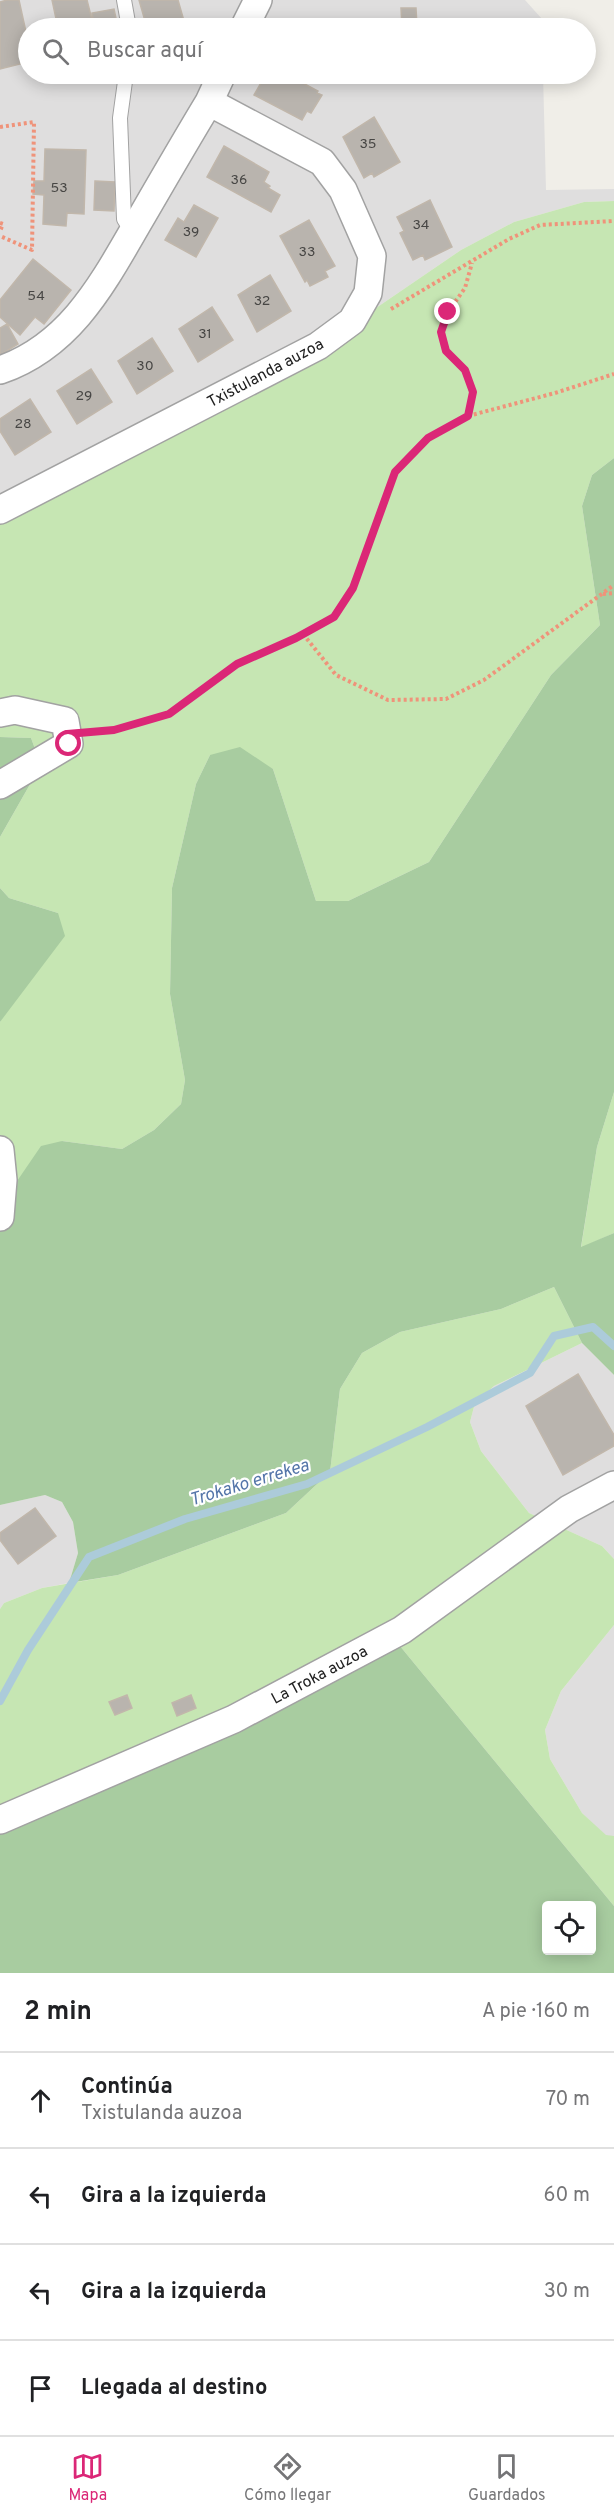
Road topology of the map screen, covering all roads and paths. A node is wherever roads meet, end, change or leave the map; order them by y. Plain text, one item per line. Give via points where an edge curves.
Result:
1 (124, 0) edge
2 (258, 0) edge
3 (127, 18) edge
4 (249, 18) edge
5 (125, 84) edge
6 (217, 84) edge
7 (209, 102) junction
8 (0, 127) edge
9 (614, 221) edge
10 (0, 223) edge
11 (0, 231) edge
12 (132, 232) junction
13 (0, 236) edge
14 (472, 263) junction
15 (359, 309) junction
16 (0, 370) edge
17 (614, 374) edge
18 (468, 416) junction
19 (0, 510) edge
20 (614, 585) edge
21 (614, 593) edge
22 (602, 594) junction
23 (303, 634) junction
24 (0, 713) edge
25 (67, 734) junction
26 (0, 785) edge
27 (0, 1150) edge
28 (0, 1217) edge
29 (614, 1485) edge
30 (0, 1820) edge

1 - 3 lane
2 - 4 street
5 - 12 lane via 120,118 124,219
6 - 7 street
7 - 12 street
7 - 15 street, Txistulanda auzoa via 321,162 343,190 372,256 368,293
8 - 13 path via 34,122 32,250
9 - 14 path via 540,225
10 - 11 path
12 - 16 street via 92,301 58,338
14 - 15 path via 382,314
14 - 18 path via 465,288 448,312 441,332 446,351 465,370 473,392
15 - 19 street, Txistulanda auzoa via 352,321 318,346
17 - 18 path
18 - 23 path via 428,438 395,472 353,588 334,617
20 - 22 path
21 - 22 path
22 - 23 path via 484,680 446,699 388,700 336,675
23 - 25 path via 237,664 169,714 114,730
24 - 25 street via 15,710 65,721
25 - 26 street via 69,744
27 - 28 street
29 - 30 street, La Troka auzoa via 569,1509 402,1630 234,1719

